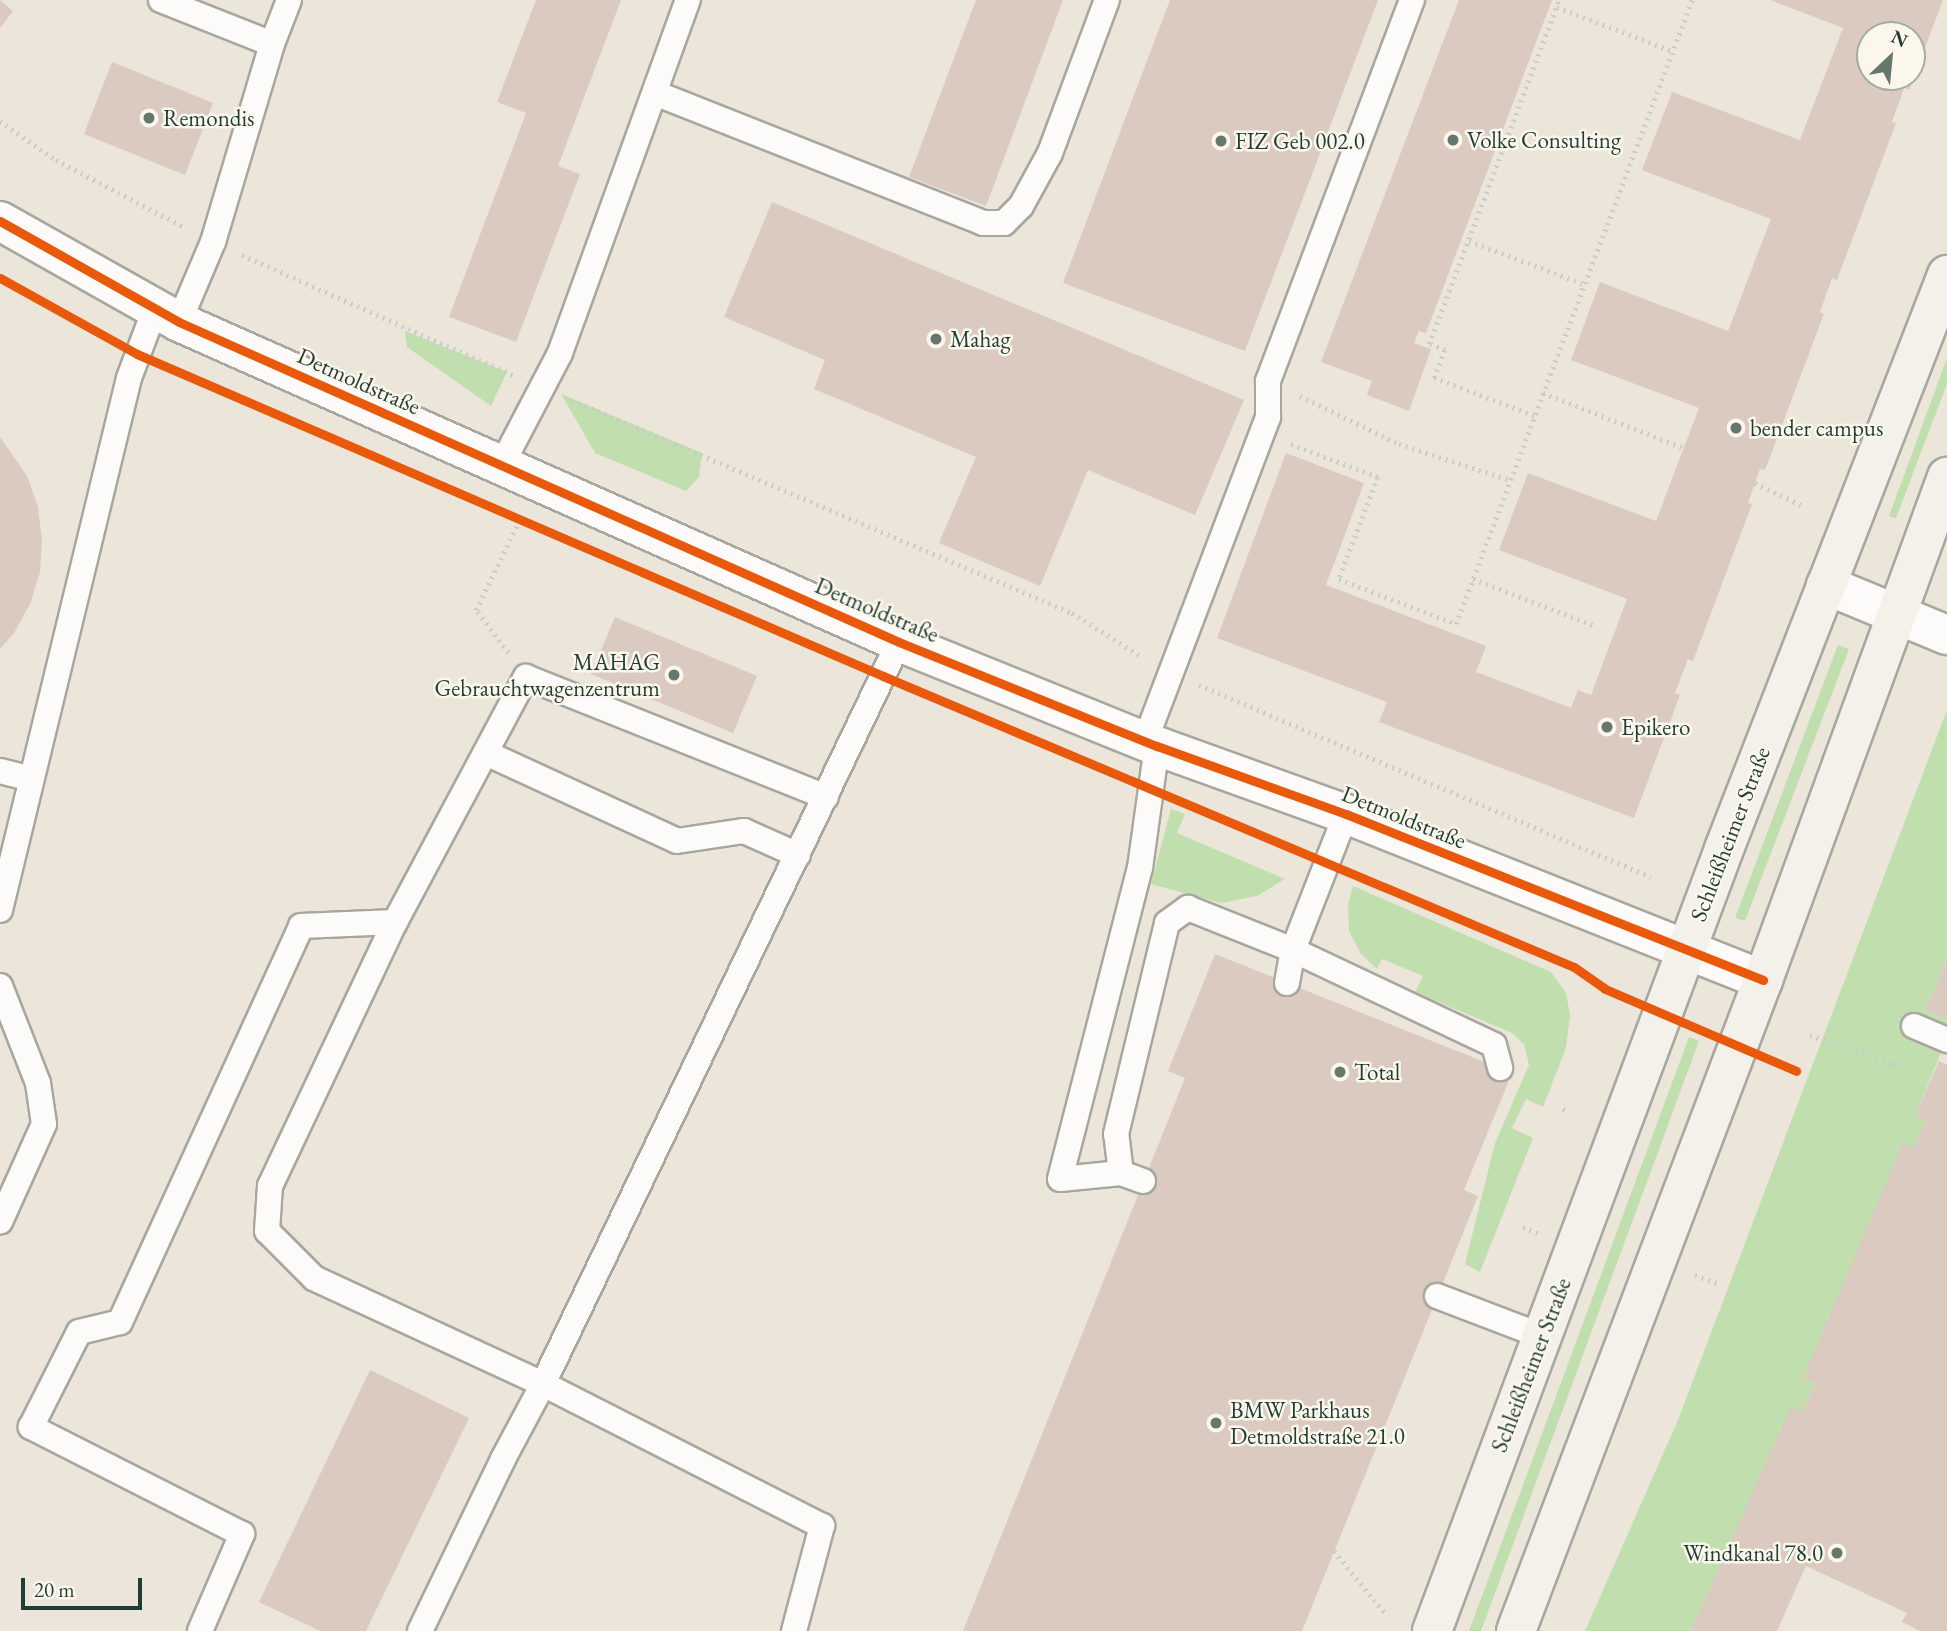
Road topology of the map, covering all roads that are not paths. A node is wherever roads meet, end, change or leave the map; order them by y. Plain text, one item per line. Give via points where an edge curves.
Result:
1 (160, 0) edge
2 (289, 0) edge
3 (688, 0) edge
4 (1107, 0) edge
5 (1412, 0) edge
6 (272, 44) junction
7 (655, 93) junction
8 (0, 221) edge
9 (1947, 275) edge
10 (167, 316) junction
11 (501, 466) junction
12 (1947, 477) edge
13 (1826, 585) junction
14 (1896, 612) junction
15 (1947, 635) edge
16 (899, 642) junction
17 (1151, 743) junction
18 (486, 753) junction
19 (0, 771) edge
20 (31, 779) junction
21 (826, 797) junction
22 (1346, 814) junction
23 (798, 855) junction
24 (0, 910) edge
25 (395, 922) junction
26 (1293, 950) junction
27 (1686, 950) junction
28 (1763, 980) junction
29 (1287, 983) dead end
30 (0, 986) edge
31 (1914, 1026) road end
32 (1947, 1041) edge
33 (1500, 1068) dead end
34 (0, 1222) edge
35 (1437, 1296) dead end
36 (1542, 1336) junction
37 (543, 1384) junction
38 (200, 1631) edge
39 (420, 1631) edge
40 (793, 1631) edge
41 (1432, 1631) edge
42 (1516, 1631) edge

1 - 6 lane
2 - 6 lane
3 - 7 lane
4 - 7 lane via 1050,153 1021,206 1004,223 983,223
5 - 17 lane via 1268,381 1268,417 1171,673
6 - 10 lane via 213,242
7 - 11 lane via 561,353
8 - 10 street, Detmoldstraße
9 - 13 main road, Schleißheimer Straße
10 - 11 street, Detmoldstraße
10 - 20 lane via 129,378
11 - 16 street, Detmoldstraße
12 - 14 main road
13 - 14 street
13 - 27 main road, Schleißheimer Straße
14 - 15 street
14 - 28 main road
16 - 17 street, Detmoldstraße
16 - 21 lane
17 - 22 street, Detmoldstraße
17 - 26 lane via 1140,868 1060,1179 1132,1177 1116,1134 1167,923 1188,908
18 - 21 lane via 526,677
18 - 23 lane via 677,841 744,831
18 - 25 lane
19 - 20 lane
20 - 24 lane
21 - 23 lane
22 - 26 lane
22 - 27 street, Detmoldstraße
23 - 37 lane
25 - 37 lane via 270,1186 268,1231 314,1278
25 - 38 lane via 301,926 120,1322 79,1332 31,1427 242,1534
26 - 29 lane
26 - 33 lane via 1494,1045
27 - 28 street, Detmoldstraße
27 - 36 main road, Schleißheimer Straße
28 - 42 main road
30 - 34 lane via 38,1083 44,1124
31 - 32 lane
35 - 36 lane
36 - 41 main road, Schleißheimer Straße
37 - 39 lane
37 - 40 lane via 822,1526

